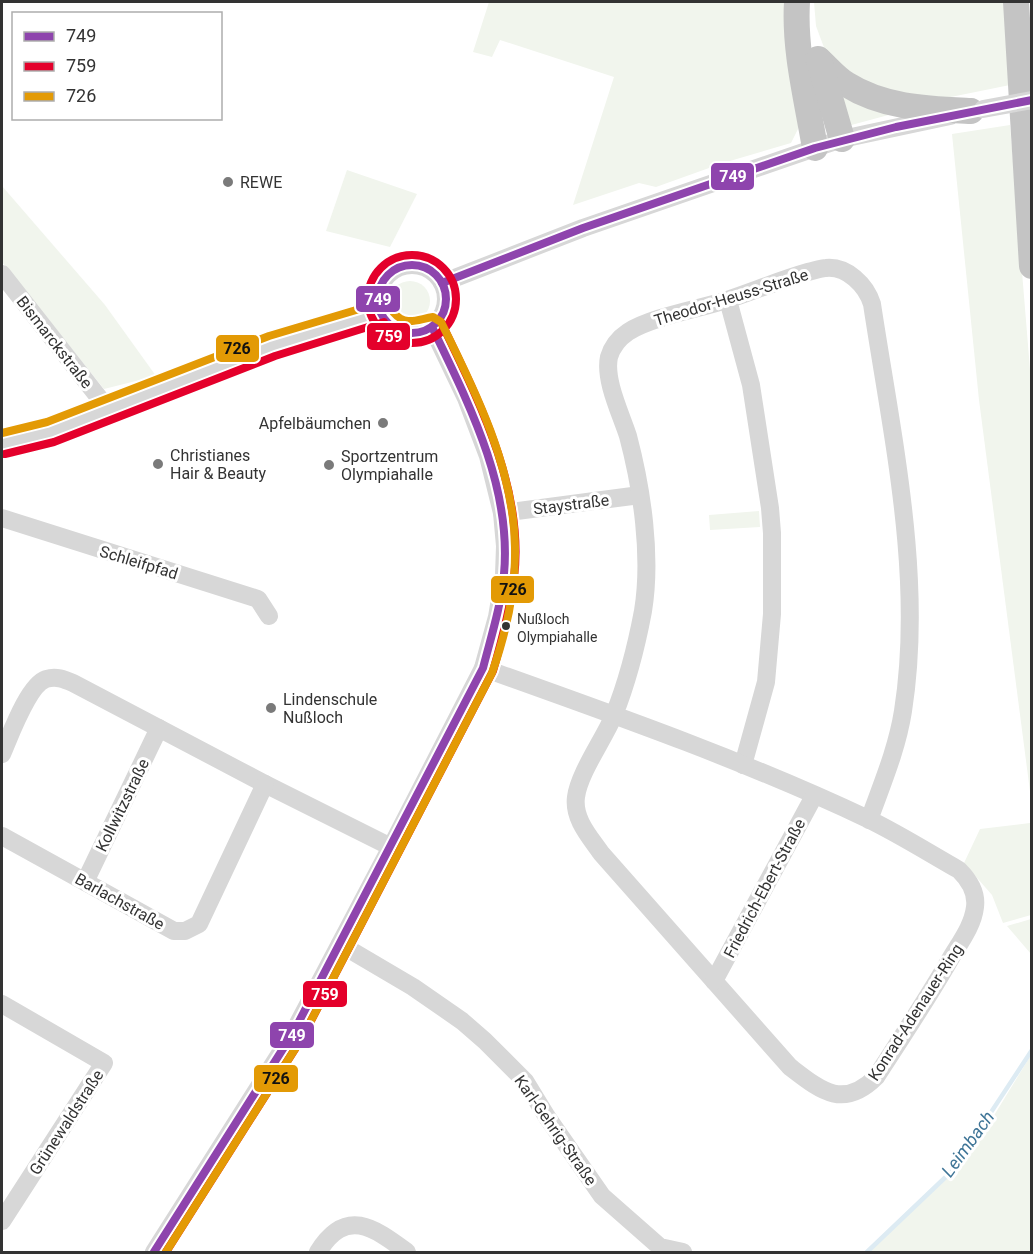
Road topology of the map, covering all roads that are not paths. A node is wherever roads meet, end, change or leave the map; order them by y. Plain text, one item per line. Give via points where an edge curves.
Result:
1 (797, 2) edge
2 (807, 2) edge
3 (1016, 2) edge
4 (1032, 31) edge
5 (818, 59) junction
6 (1032, 100) edge
7 (977, 110) junction
8 (843, 139) junction
9 (815, 148) junction
10 (1030, 228) edge
11 (1032, 266) edge
12 (2, 274) edge
13 (442, 283) junction
14 (728, 300) junction
15 (381, 312) junction
16 (432, 327) junction
17 (107, 411) junction
18 (2, 444) edge
19 (640, 495) junction
20 (502, 513) junction
21 (2, 518) edge
22 (269, 616) dead end
23 (483, 668) junction
24 (614, 715) junction
25 (159, 728) junction
26 (2, 754) edge
27 (743, 765) junction
28 (265, 784) junction
29 (814, 796) junction
30 (869, 820) junction
31 (2, 836) edge
32 (392, 847) junction
33 (85, 882) junction
34 (340, 944) junction
35 (714, 981) junction
36 (2, 1004) edge
37 (2, 1221) edge
38 (154, 1252) edge
39 (318, 1252) edge
40 (407, 1252) edge
41 (683, 1252) edge

1 - 9 highway via 798,48
2 - 5 highway
3 - 10 highway
4 - 10 highway
5 - 7 highway via 845,84 875,98 911,108
5 - 8 highway
6 - 7 street, bridge
7 - 8 street
8 - 9 street
9 - 13 street via 583,228
10 - 11 highway
12 - 17 street, Bismarckstraße
13 - 15 street via 421,266 395,269 381,284
13 - 16 street via 446,303
14 - 19 street, Theodor-Heuss-Straße via 645,324 617,341 610,356 609,372
14 - 27 street via 751,385 772,533 772,614 766,682
14 - 30 street, Theodor-Heuss-Straße via 826,268 853,277 872,304 905,522 910,601 903,713 894,753
15 - 16 street via 389,324 402,332
15 - 17 street via 272,346
16 - 20 street via 474,417
17 - 18 street
19 - 20 street, Staystraße
19 - 24 street, Theodor-Heuss-Straße via 646,531 643,609
20 - 23 street via 504,575
21 - 22 street, Schleifpfad via 258,599
23 - 24 street, Konrad-Adenauer-Ring
23 - 32 street
24 - 27 street, Konrad-Adenauer-Ring
24 - 35 street, Konrad-Adenauer-Ring via 582,779 576,797 577,817 601,853
25 - 26 street via 64,678 45,679 32,691
25 - 28 street
25 - 33 street, Kollwitzstraße
27 - 29 street, Konrad-Adenauer-Ring
28 - 32 street
28 - 33 street, Barlachstraße via 199,924 174,931
29 - 30 street, Konrad-Adenauer-Ring
29 - 35 street, Friedrich-Ebert-Straße
30 - 35 street, Konrad-Adenauer-Ring via 959,870 970,884 975,902 971,923 929,997 876,1077 851,1093 820,1089 790,1067
31 - 33 street, Barlachstraße
32 - 34 street
34 - 38 street via 293,1033
34 - 41 street, Karl-Gehrig-Straße via 414,987 486,1041 525,1081 602,1196 660,1247
36 - 37 street, Grünewaldstraße via 104,1063
39 - 40 street via 341,1228 353,1224 382,1233

